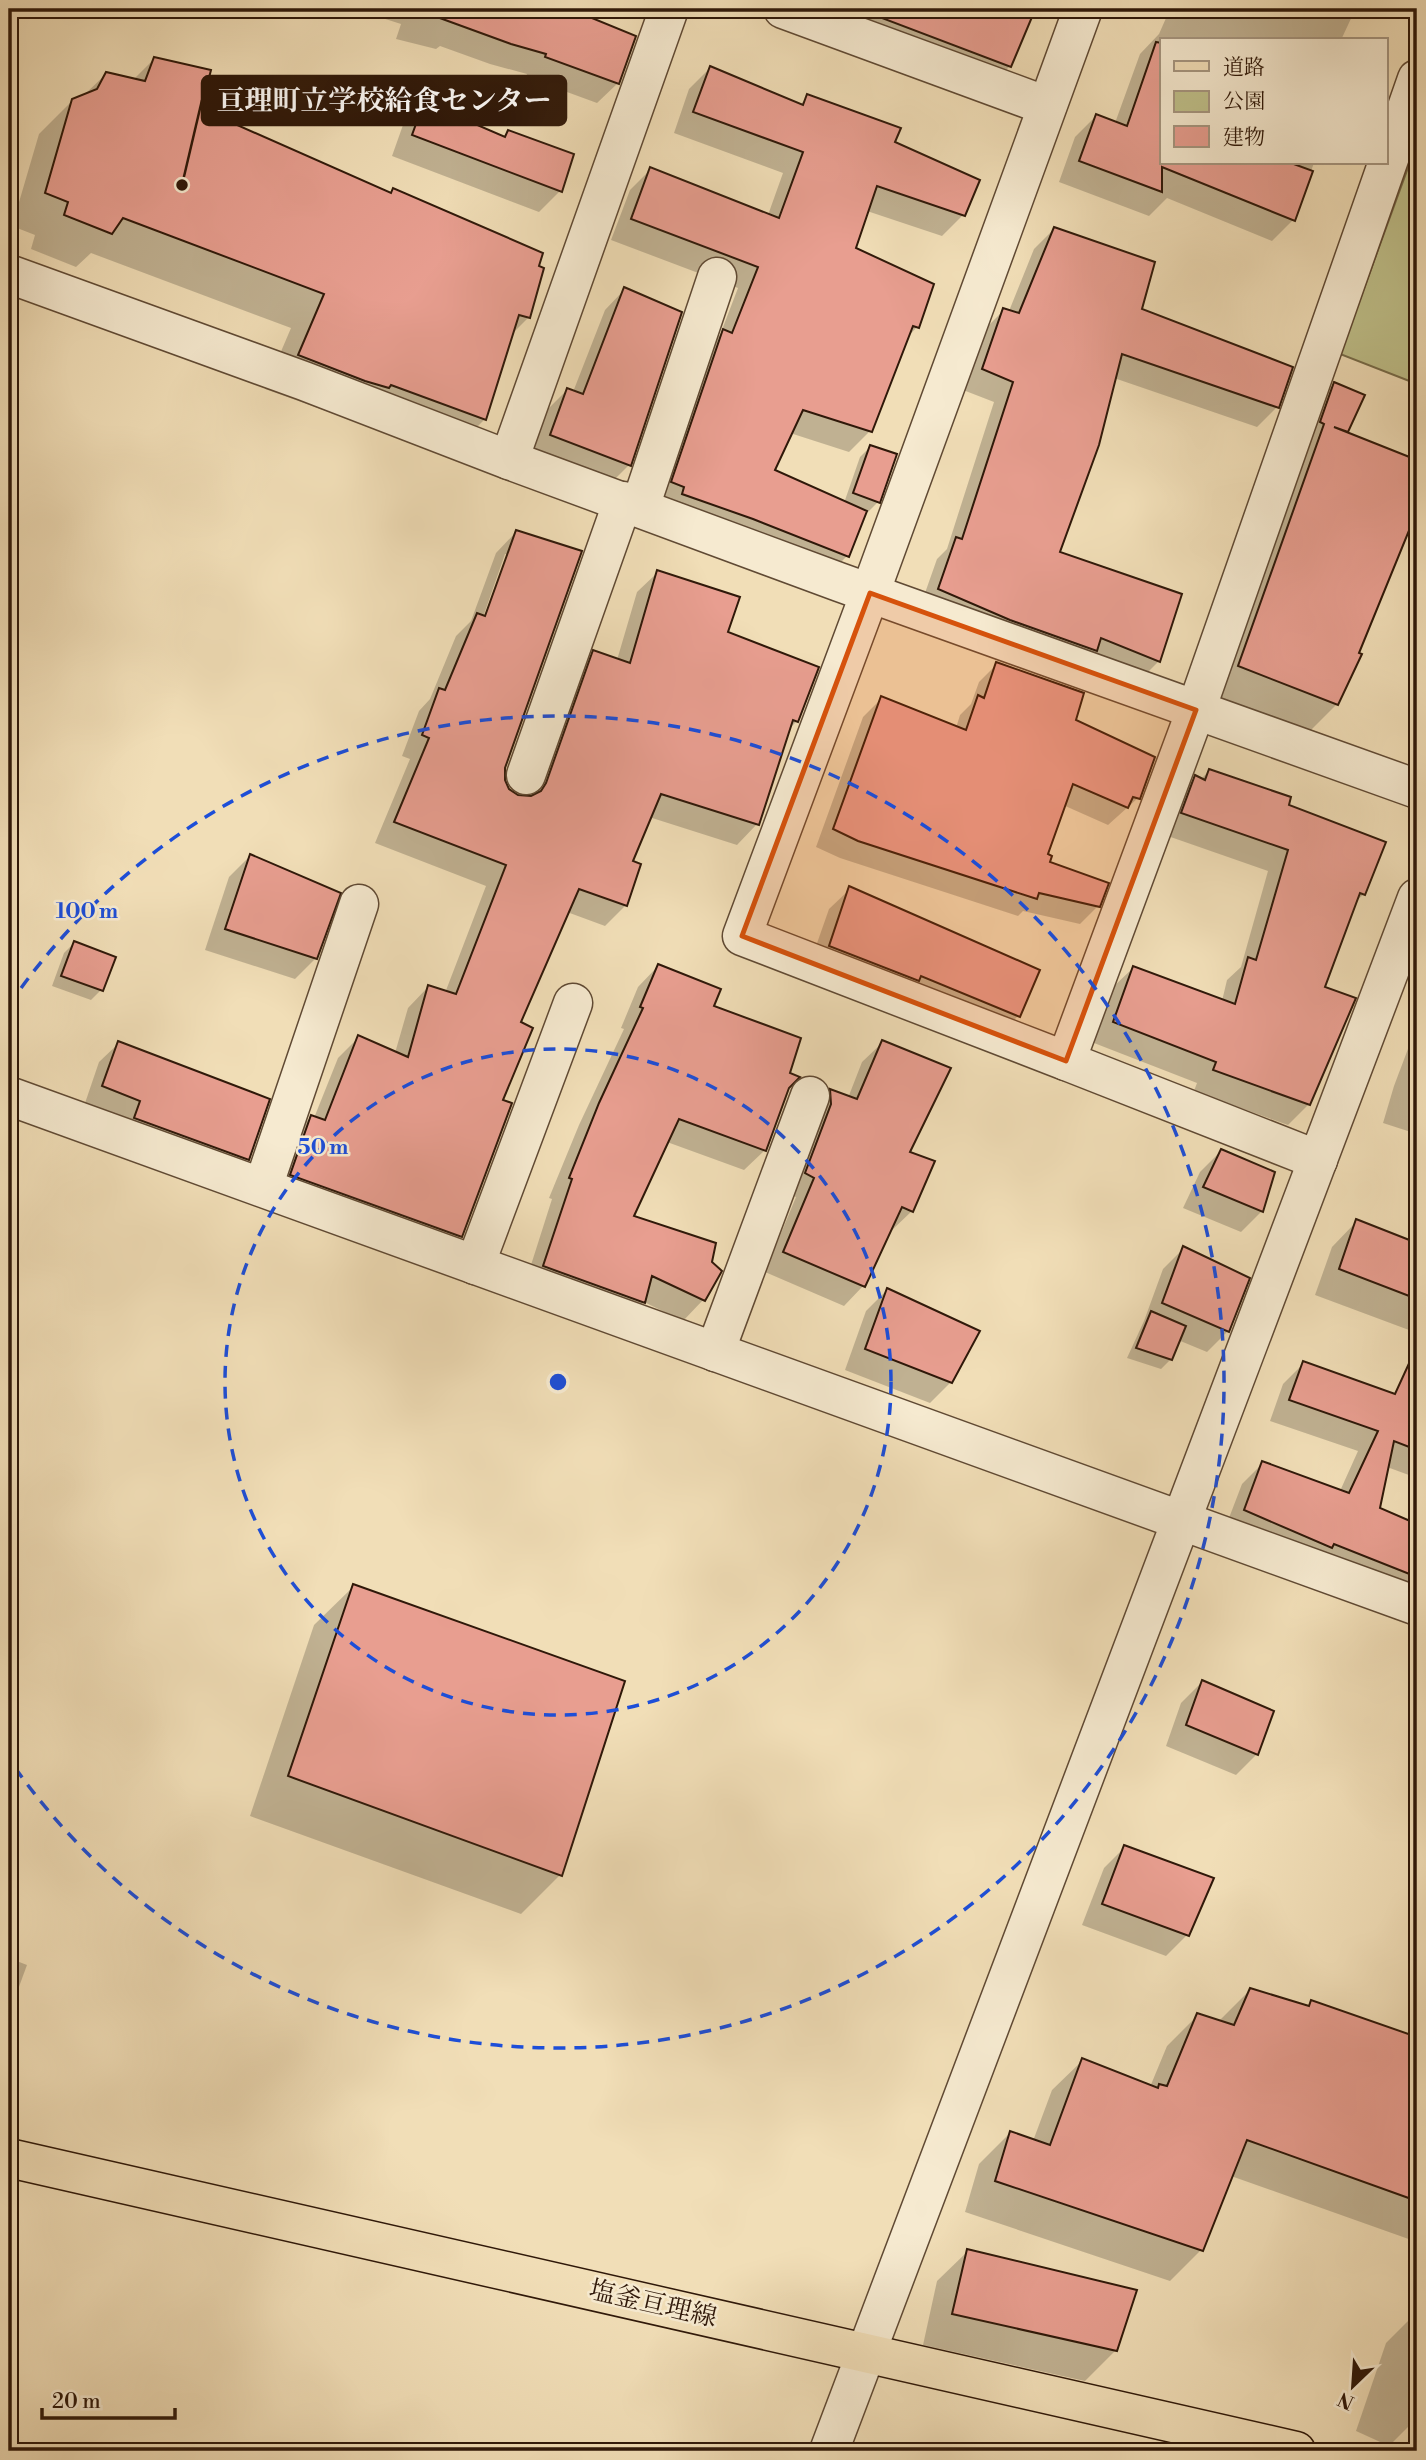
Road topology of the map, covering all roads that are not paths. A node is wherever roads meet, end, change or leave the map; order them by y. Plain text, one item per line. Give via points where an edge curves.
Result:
1 (669, 9) edge
2 (783, 9) edge
3 (1083, 9) edge
4 (1417, 79) edge
5 (1047, 106) junction
6 (1388, 162) edge
7 (1387, 164) edge
8 (9, 274) edge
9 (717, 277) dead end
10 (509, 460) junction
11 (631, 504) junction
12 (870, 593) junction
13 (1196, 710) junction
14 (526, 775) dead end
15 (1417, 789) edge
16 (1417, 898) edge
17 (359, 904) dead end
18 (573, 1003) dead end
19 (1066, 1061) junction
20 (9, 1096) edge
21 (810, 1096) dead end
22 (1318, 1160) junction
23 (263, 1188) junction
24 (475, 1265) junction
25 (715, 1352) junction
26 (1182, 1521) junction
27 (1417, 1606) edge
28 (9, 2158) edge
29 (867, 2352) junction
30 (830, 2451) edge
31 (1296, 2451) edge

1 - 10 street
2 - 5 street
3 - 5 street
4 - 6 street
5 - 12 street
7 - 13 street
8 - 10 street
9 - 11 street
10 - 11 street
11 - 12 street
11 - 14 street
12 - 13 street
12 - 19 street via 742,936
13 - 15 street
13 - 19 street
16 - 22 street
17 - 23 street
18 - 24 street
19 - 22 street
20 - 23 street
21 - 25 street
22 - 26 street
23 - 24 street
24 - 25 street
25 - 26 street
26 - 27 street
26 - 29 street
28 - 29 main road, 塩釜亘理線
29 - 30 street
29 - 31 main road, 塩釜亘理線

